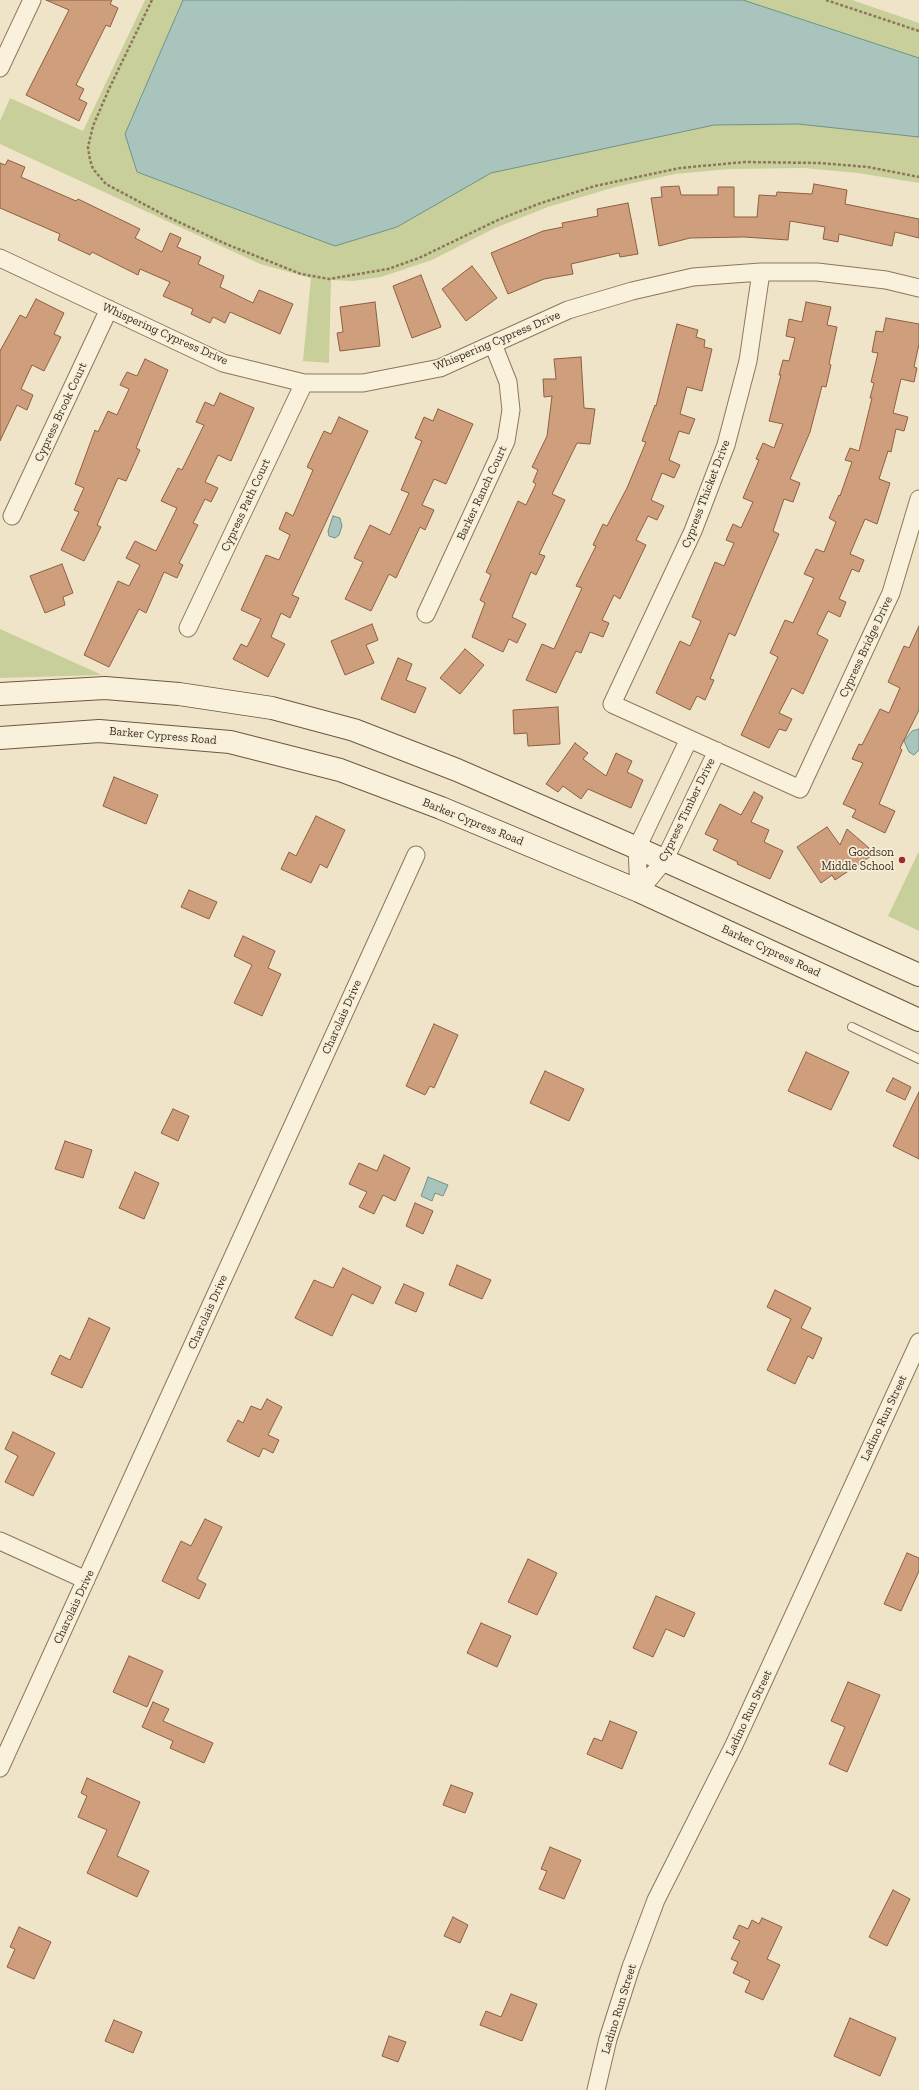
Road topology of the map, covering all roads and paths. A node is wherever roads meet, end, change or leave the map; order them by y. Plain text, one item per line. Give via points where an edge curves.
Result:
1 (32, 0) edge
2 (152, 0) edge
3 (826, 0) edge
4 (919, 31) edge
5 (4, 49) edge
6 (0, 68) edge
7 (919, 177) edge
8 (0, 258) edge
9 (761, 272) junction
10 (919, 288) edge
11 (109, 309) junction
12 (493, 344) junction
13 (304, 382) junction
14 (919, 499) edge
15 (12, 516) dead end
16 (426, 614) dead end
17 (188, 628) dead end
18 (0, 694) edge
19 (612, 704) joint
20 (0, 738) edge
21 (689, 738) junction
22 (717, 751) junction
23 (800, 789) joint
24 (637, 848) junction
25 (416, 855) dead end
26 (664, 861) junction
27 (639, 891) junction
28 (919, 975) edge
29 (919, 1020) edge
30 (852, 1026) dead end
31 (919, 1059) edge
32 (919, 1342) edge
33 (0, 1541) edge
34 (86, 1580) junction
35 (0, 1768) edge
36 (596, 2090) edge

1 - 5 street
2 - 7 path via 101,106 90,136 90,160 99,178 119,191 226,244 286,269 314,277 329,278 388,269 419,258 500,219 541,203 595,186 673,169 745,162 780,162 868,167
3 - 4 path
5 - 6 street
8 - 11 street, Whispering Cypress Drive
9 - 10 street, Whispering Cypress Drive via 817,272 886,280
9 - 12 street, Whispering Cypress Drive via 693,277 632,291 568,310
9 - 19 street, Cypress Thicket Drive via 748,361 726,445 693,531
11 - 13 street, Whispering Cypress Drive via 223,363
11 - 15 street, Cypress Brook Court
12 - 13 street, Whispering Cypress Drive via 440,368 363,383
12 - 16 street, Barker Ranch Court via 508,382 511,410 506,441
13 - 17 street, Cypress Path Court
14 - 23 street, Cypress Bridge Drive via 891,593
18 - 24 main road via 105,688 179,694 272,708 354,730 457,770
19 - 21 street, Cypress Timber Drive
20 - 27 main road, Barker Cypress Road via 99,731 230,742 340,770 441,808
21 - 22 street, Cypress Timber Drive
21 - 24 street
22 - 23 street, Cypress Timber Drive
22 - 26 street, Cypress Timber Drive
24 - 26 main road
24 - 27 street
25 - 34 street, Charolais Drive
26 - 27 street, Cypress Timber Drive
26 - 28 main road
27 - 29 main road, Barker Cypress Road
30 - 31 lane
32 - 36 street, Ladino Run Street via 734,1745 656,1900 608,2039
33 - 34 street
34 - 35 street, Charolais Drive

